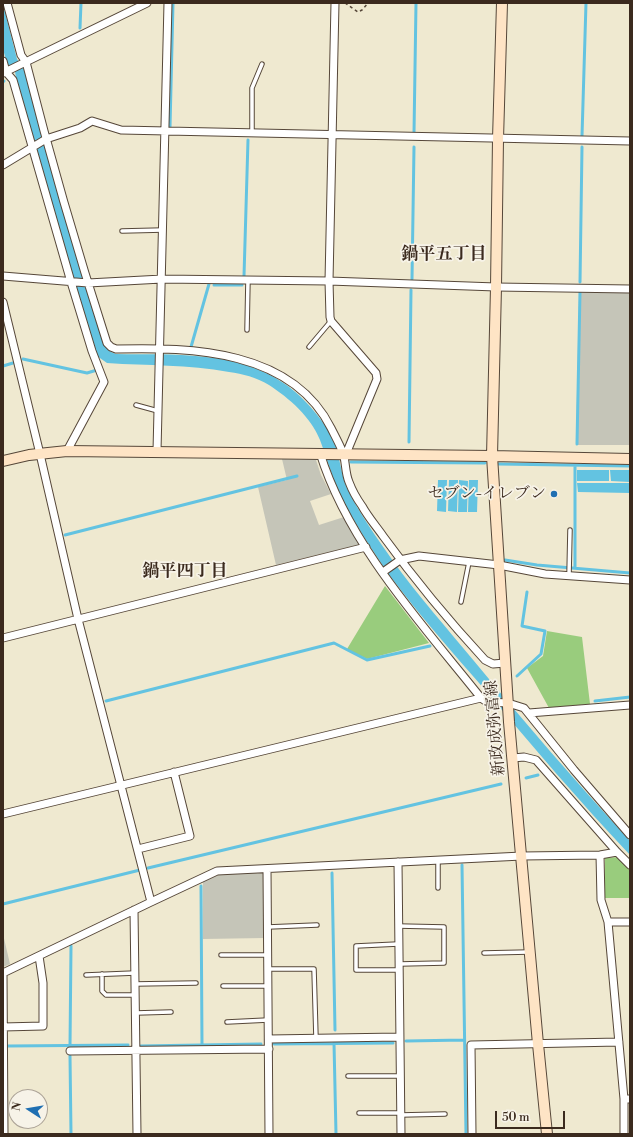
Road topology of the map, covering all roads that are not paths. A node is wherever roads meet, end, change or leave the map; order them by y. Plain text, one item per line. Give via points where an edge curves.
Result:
1 (7, 3) edge
2 (147, 3) edge
3 (168, 3) edge
4 (335, 3) edge
5 (502, 3) edge
6 (3, 61) edge
7 (24, 63) junction
8 (262, 64) dead end
9 (6, 72) edge
10 (164, 131) junction
11 (252, 133) junction
12 (332, 135) junction
13 (45, 139) junction
14 (498, 139) junction
15 (630, 141) edge
16 (33, 147) junction
17 (3, 165) edge
18 (162, 230) junction
19 (122, 231) dead end
20 (3, 276) edge
21 (162, 279) junction
22 (248, 280) junction
23 (329, 281) junction
24 (72, 282) junction
25 (87, 283) junction
26 (496, 287) junction
27 (630, 289) edge
28 (3, 302) edge
29 (331, 321) junction
30 (247, 330) dead end
31 (309, 347) dead end
32 (160, 350) junction
33 (136, 405) dead end
34 (158, 411) junction
35 (67, 451) junction
36 (158, 451) junction
37 (321, 453) junction
38 (40, 454) junction
39 (342, 454) junction
40 (492, 456) junction
41 (630, 459) edge
42 (3, 461) edge
43 (570, 530) dead end
44 (366, 547) junction
45 (398, 562) junction
46 (469, 562) junction
47 (499, 565) junction
48 (384, 572) junction
49 (569, 573) junction
50 (630, 580) edge
51 (461, 602) dead end
52 (78, 619) junction
53 (3, 638) edge
54 (505, 663) junction
55 (481, 698) junction
56 (511, 704) junction
57 (630, 705) edge
58 (529, 713) junction
59 (513, 758) junction
60 (174, 772) junction
61 (121, 785) junction
62 (3, 814) edge
63 (630, 834) edge
64 (138, 849) junction
65 (617, 852) junction
66 (600, 855) junction
67 (522, 856) junction
68 (438, 860) junction
69 (398, 862) junction
70 (630, 864) edge
71 (267, 869) junction
72 (438, 888) dead end
73 (151, 902) junction
74 (134, 910) junction
75 (608, 922) junction
76 (630, 922) edge
77 (317, 925) dead end
78 (398, 926) junction
79 (268, 927) junction
80 (398, 944) junction
81 (530, 952) junction
82 (484, 953) dead end
83 (221, 955) dead end
84 (268, 955) junction
85 (39, 956) junction
86 (398, 967) junction
87 (268, 969) junction
88 (135, 973) junction
89 (102, 974) junction
90 (86, 975) dead end
91 (196, 983) dead end
92 (135, 984) junction
93 (223, 986) dead end
94 (268, 986) junction
95 (135, 995) junction
96 (171, 1012) dead end
97 (136, 1013) junction
98 (269, 1020) junction
99 (227, 1022) dead end
100 (3, 1027) edge
101 (399, 1037) junction
102 (316, 1038) junction
103 (269, 1039) junction
104 (619, 1042) junction
105 (538, 1044) junction
106 (269, 1049) junction
107 (70, 1051) dead end
108 (136, 1051) junction
109 (3, 1052) edge
110 (348, 1076) dead end
111 (400, 1076) junction
112 (627, 1099) edge
113 (359, 1113) dead end
114 (401, 1114) junction
115 (446, 1114) dead end
116 (4, 1134) edge
117 (137, 1134) edge
118 (270, 1134) edge
119 (401, 1134) edge
120 (472, 1134) edge
121 (547, 1134) edge
122 (624, 1134) edge

1 - 7 street
2 - 7 street
3 - 10 street
4 - 12 street
5 - 14 street, 新政成弥富線
6 - 9 street
7 - 9 street
7 - 13 street
8 - 11 lane via 252,88
9 - 16 street via 13,80
10 - 11 street
10 - 13 street via 121,130 92,121 80,128
10 - 18 street
11 - 12 street
12 - 14 street
12 - 23 street
13 - 16 street
13 - 25 street
14 - 15 street
14 - 26 street, 新政成弥富線
16 - 17 street
16 - 24 street
18 - 19 lane
18 - 21 street
20 - 24 street
21 - 22 street
21 - 25 street
21 - 32 street
22 - 23 street
22 - 30 lane
23 - 26 street
23 - 29 street
24 - 25 street
24 - 35 street via 104,382
25 - 32 street via 111,347
26 - 27 street
26 - 40 street, 新政成弥富線
28 - 38 street
29 - 31 lane
29 - 39 street via 376,373 377,379
32 - 34 street
32 - 39 street via 221,354 244,359 277,373 308,397 320,411 331,427
33 - 34 lane
34 - 36 street
35 - 36 street
35 - 38 street
36 - 37 street
37 - 39 street
37 - 44 street via 326,474 344,512
38 - 42 street
38 - 52 street
39 - 40 street
39 - 45 street via 349,482 358,500
40 - 41 street
40 - 47 street, 新政成弥富線
43 - 49 lane
44 - 48 street
44 - 52 street
45 - 46 street via 419,556
45 - 48 street
45 - 54 street via 485,660 493,664
46 - 47 street
46 - 51 lane
47 - 49 street via 545,574
47 - 54 street, 新政成弥富線
48 - 55 street via 422,626
49 - 50 street
52 - 53 street
52 - 61 street
54 - 56 street, 新政成弥富線 via 507,693
55 - 56 street via 487,702
55 - 60 street
56 - 58 street via 524,708
56 - 59 street, 新政成弥富線
57 - 58 street
58 - 63 street
59 - 65 street via 536,760
59 - 67 street, 新政成弥富線
60 - 61 street
60 - 64 street via 190,836
61 - 62 street
61 - 64 street
64 - 73 street
65 - 66 street
65 - 70 street
66 - 67 street
66 - 75 street via 601,900
67 - 68 street
67 - 81 street, 新政成弥富線
68 - 69 street
68 - 72 lane
69 - 71 street
69 - 78 street
71 - 73 street via 217,871
71 - 79 street
73 - 74 street
74 - 85 street
74 - 88 street
75 - 76 street
75 - 104 street
77 - 79 lane
78 - 80 street
78 - 86 lane via 444,927 444,963
79 - 84 street
80 - 86 street
80 - 86 lane via 356,946 356,970
81 - 82 lane
81 - 105 street, 新政成弥富線
83 - 84 lane
84 - 87 street
85 - 100 street via 3,973
85 - 100 street via 43,984 43,1026
86 - 101 street
87 - 94 street
87 - 102 lane via 314,969
88 - 89 lane
88 - 92 street
89 - 90 lane
89 - 95 lane via 102,991 106,995
91 - 92 lane
92 - 95 street
93 - 94 lane
94 - 98 street
95 - 97 street
96 - 97 lane
97 - 108 street
98 - 99 lane
98 - 103 street
100 - 109 street
101 - 102 street
101 - 111 street
102 - 103 street
103 - 106 street
104 - 105 street
104 - 112 street
105 - 120 street via 471,1045
105 - 121 street, 新政成弥富線
106 - 108 street
106 - 118 street
107 - 108 street
108 - 117 street
109 - 116 street
110 - 111 lane
111 - 114 street
112 - 122 street
113 - 114 lane
114 - 115 lane
114 - 119 street

